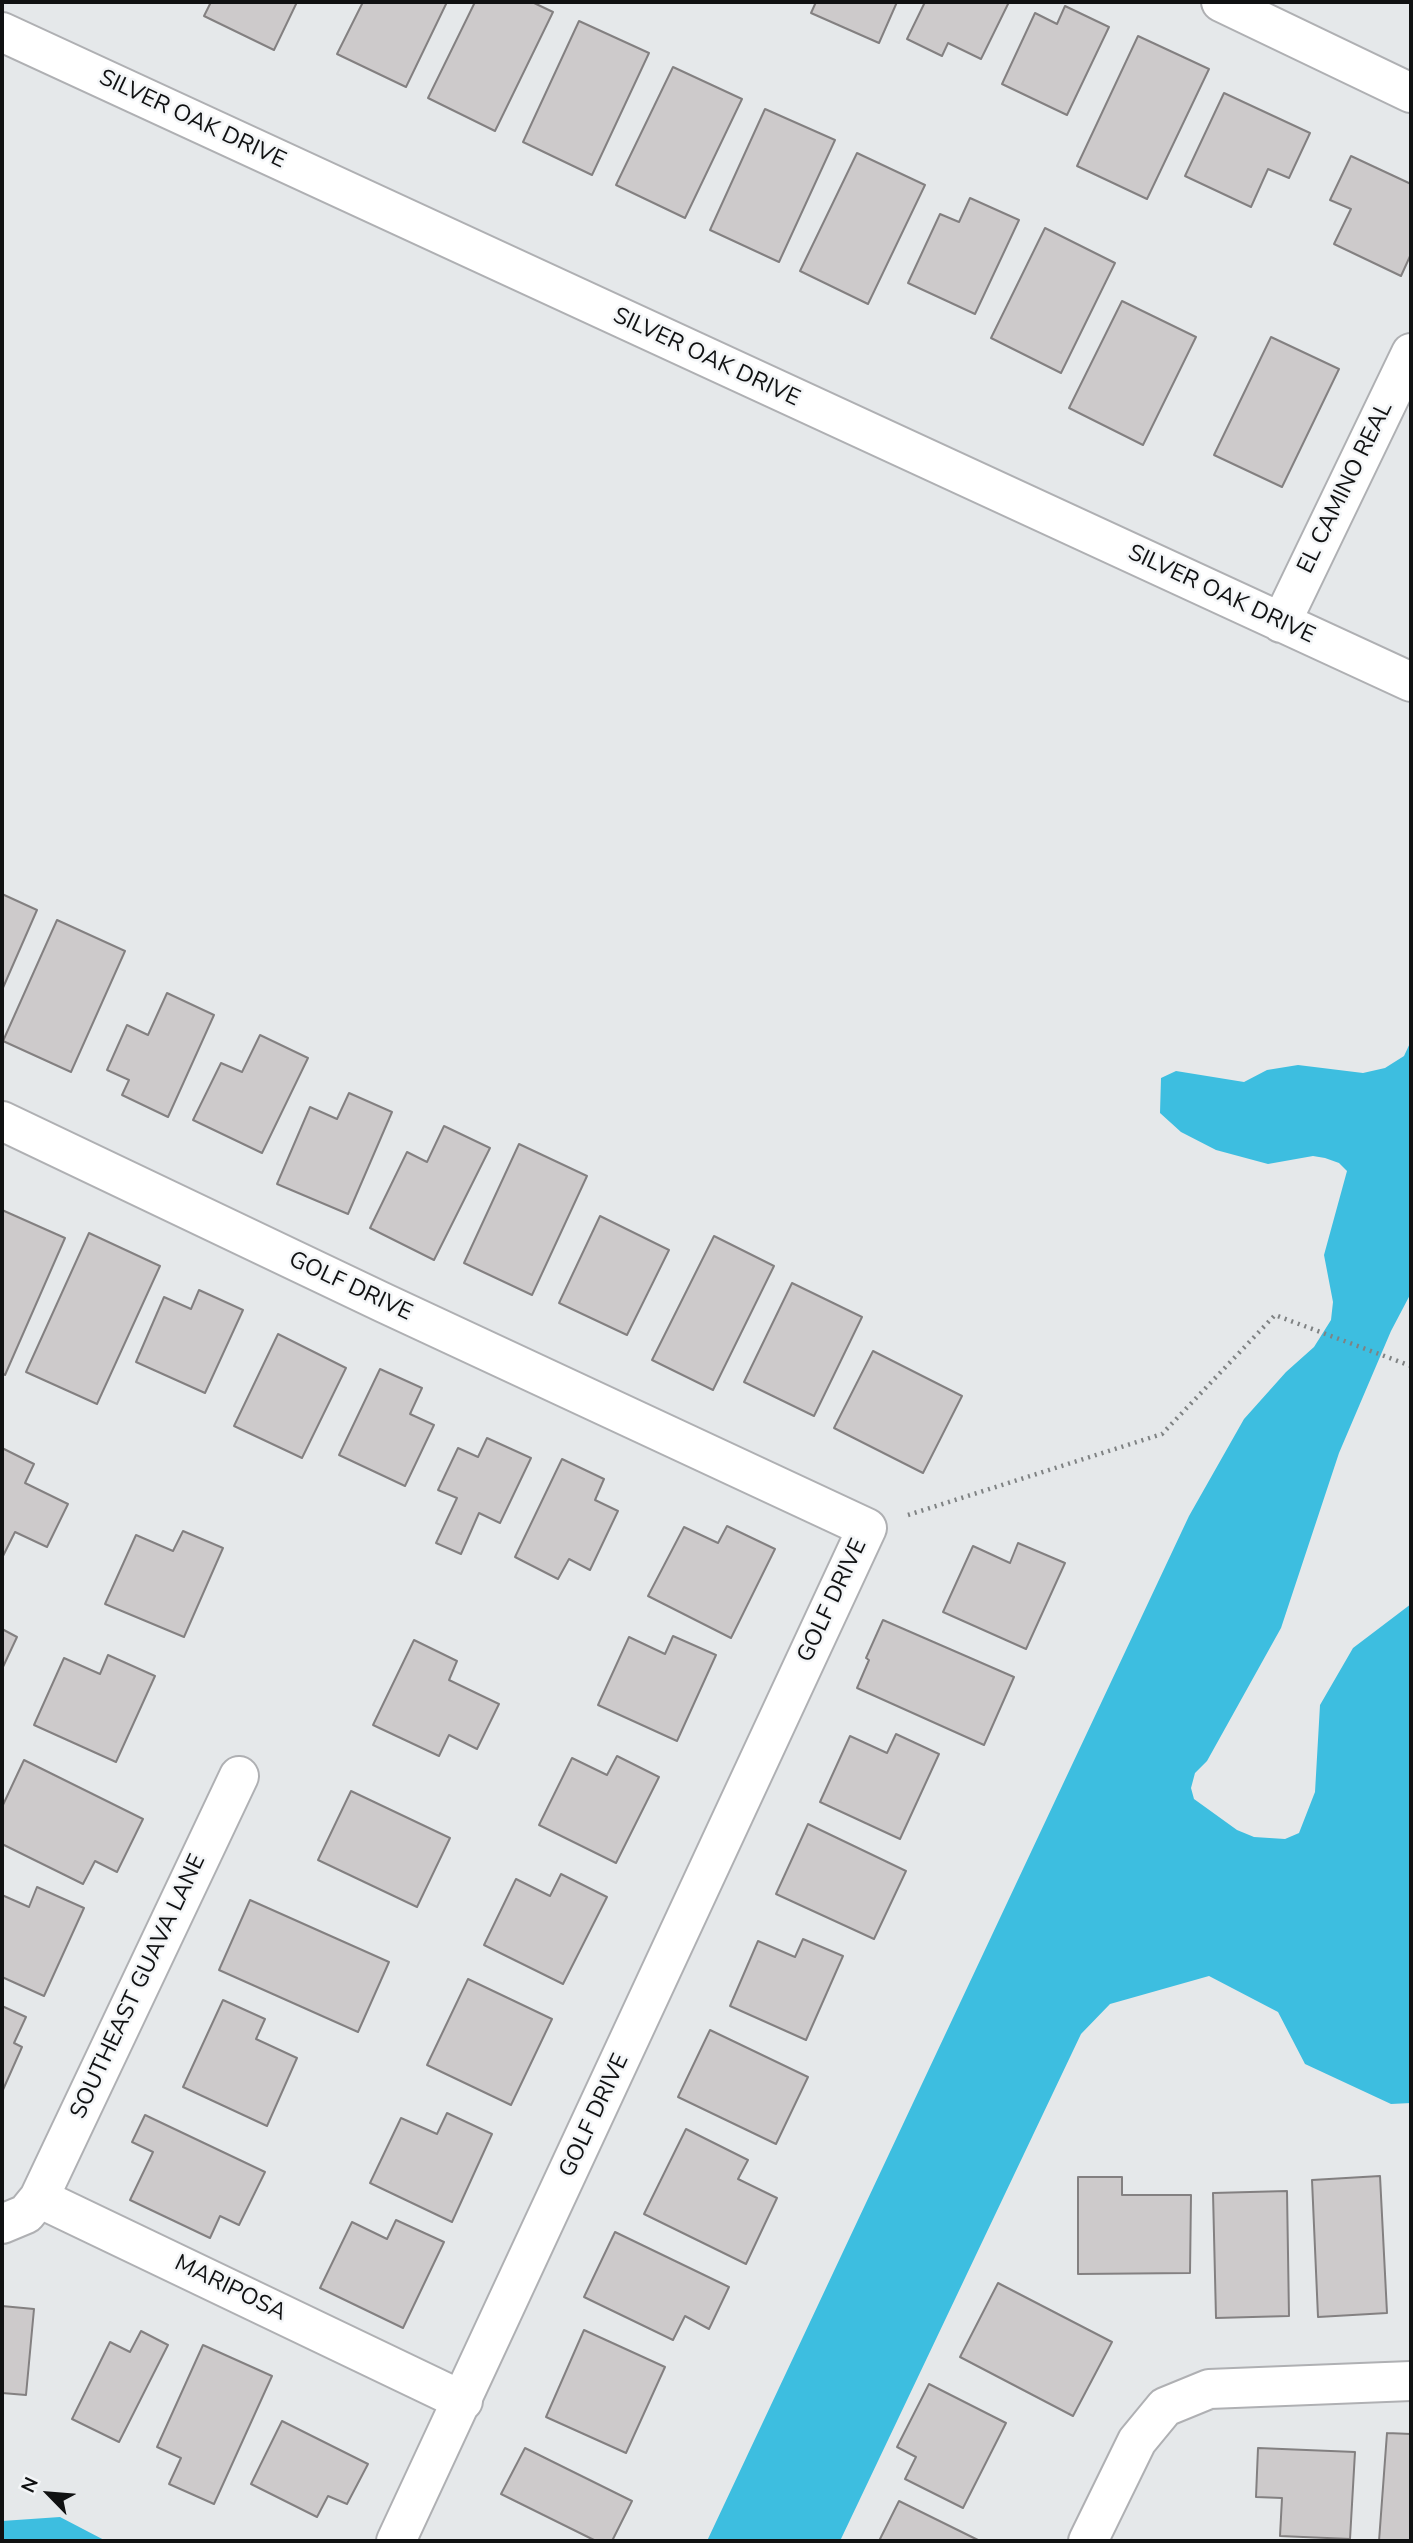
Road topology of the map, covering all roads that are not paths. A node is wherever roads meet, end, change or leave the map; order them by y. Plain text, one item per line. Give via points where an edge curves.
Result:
1 (1221, 2) edge
2 (2, 32) edge
3 (1411, 93) edge
4 (1411, 353) edge
5 (1281, 623) junction
6 (1411, 682) edge
7 (2, 1121) edge
8 (239, 1776) dead end
9 (39, 2198) junction
10 (2, 2224) edge
11 (1411, 2381) edge
12 (463, 2401) junction
13 (396, 2541) edge
14 (1088, 2541) edge

1 - 3 street
2 - 5 street, SILVER OAK DRIVE
4 - 5 street, EL CAMINO REAL
5 - 6 street, SILVER OAK DRIVE
7 - 12 street, GOLF DRIVE via 867,1528
8 - 9 street, SOUTHEAST GUAVA LANE
9 - 10 street via 26,2214
9 - 12 street, MARIPOSA
11 - 14 street via 1209,2389 1165,2407 1137,2441
12 - 13 street, GOLF DRIVE

